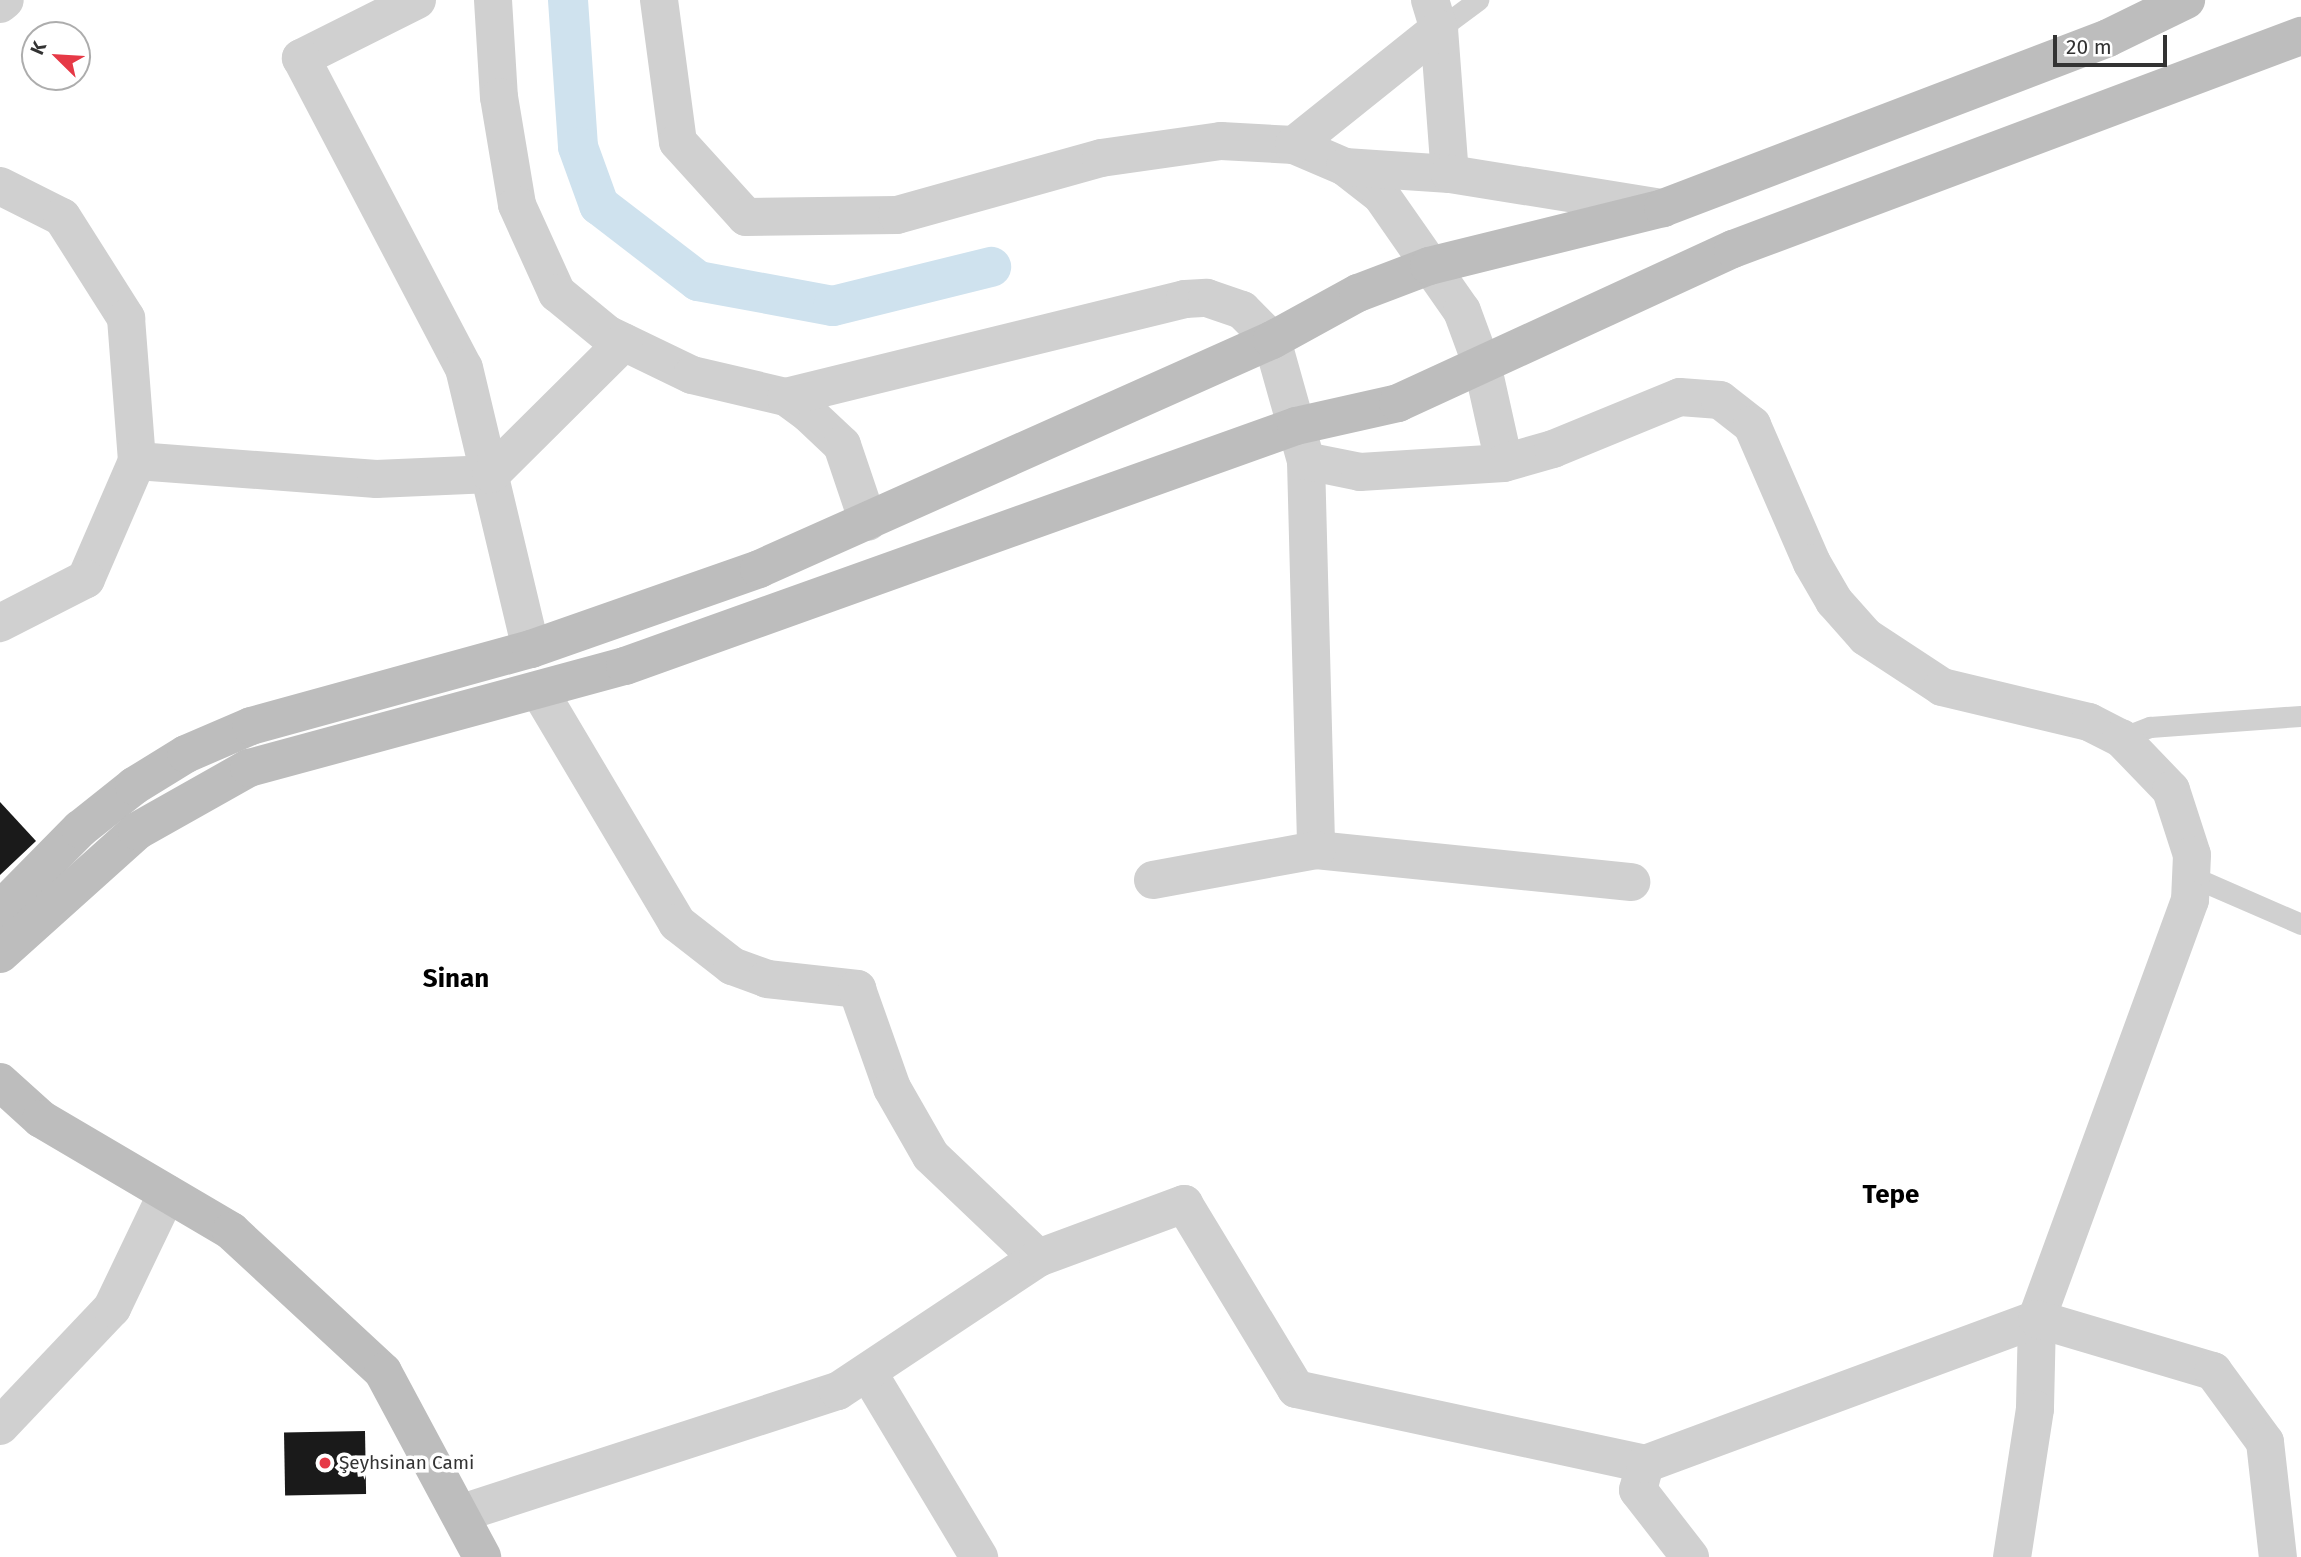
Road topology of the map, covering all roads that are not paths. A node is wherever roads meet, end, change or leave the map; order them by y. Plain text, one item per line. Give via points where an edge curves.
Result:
1 (5, 0) edge
2 (416, 0) edge
3 (493, 0) edge
4 (659, 0) edge
5 (1478, 0) edge
6 (2186, 0) edge
7 (0, 4) edge
8 (1435, 15) edge
9 (2301, 36) edge
10 (1294, 145) junction
11 (1345, 167) junction
12 (1450, 174) junction
13 (0, 186) edge
14 (1663, 208) junction
15 (1429, 266) junction
16 (1272, 340) junction
17 (624, 342) junction
18 (1483, 368) junction
19 (786, 397) junction
20 (1301, 443) junction
21 (137, 461) junction
22 (1504, 463) junction
23 (491, 474) junction
24 (868, 522) junction
25 (0, 623) edge
26 (531, 649) junction
27 (540, 692) junction
28 (2301, 716) edge
29 (2121, 738) junction
30 (1316, 850) junction
31 (2193, 877) junction
32 (1153, 880) dead end
33 (1631, 882) dead end
34 (0, 910) edge
35 (2301, 924) edge
36 (0, 954) edge
37 (0, 1082) edge
38 (167, 1193) junction
39 (1038, 1258) junction
40 (2037, 1320) junction
41 (869, 1374) junction
42 (0, 1426) edge
43 (1645, 1464) junction
44 (462, 1513) junction
45 (482, 1557) edge
46 (979, 1557) edge
47 (1690, 1557) edge
48 (2012, 1557) edge
49 (2278, 1557) edge

1 - 7 street
2 - 23 street via 301,58 464,368
3 - 17 street via 499,97 517,205 557,293
4 - 10 street via 678,142 746,216 897,215 1101,159 1221,141
5 - 8 lane
6 - 14 main road via 2108,38
8 - 10 street
8 - 12 street
9 - 18 main road via 1733,249
10 - 11 street
11 - 12 street
11 - 15 street via 1381,195
12 - 14 street
13 - 21 street via 62,217 126,318
14 - 15 main road
15 - 16 main road via 1358,293
15 - 18 street via 1462,311
16 - 19 street via 1254,319 1228,303 1185,299
16 - 20 street
16 - 24 main road
17 - 19 street via 692,375
17 - 23 street
18 - 20 main road
18 - 22 street
19 - 24 street via 842,445
20 - 22 street via 1360,472
20 - 27 main road
20 - 30 street
21 - 23 street via 376,479
21 - 25 street via 86,579
22 - 29 street via 1553,449 1680,397 1720,400 1752,425 1812,563 1866,637 1942,687 2089,722
23 - 26 street
24 - 26 main road via 759,569
26 - 34 main road via 251,726 186,754 80,828
27 - 36 main road via 288,755 212,784 136,831
27 - 39 street via 677,923 732,966 767,979 857,989 892,1088 924,1145
28 - 29 lane via 2150,727
29 - 31 street via 2171,790 2187,829
30 - 32 street
30 - 33 street
31 - 35 lane
31 - 40 street via 2190,900
37 - 38 main road via 41,1119
38 - 42 street via 111,1308
38 - 44 main road via 231,1231 383,1372
39 - 41 street
39 - 43 street via 1184,1204 1296,1389
40 - 43 street
40 - 48 street via 2035,1409
40 - 49 street via 2213,1371 2265,1441
41 - 44 street via 838,1391
41 - 46 street
43 - 47 street via 1638,1490
44 - 45 main road

